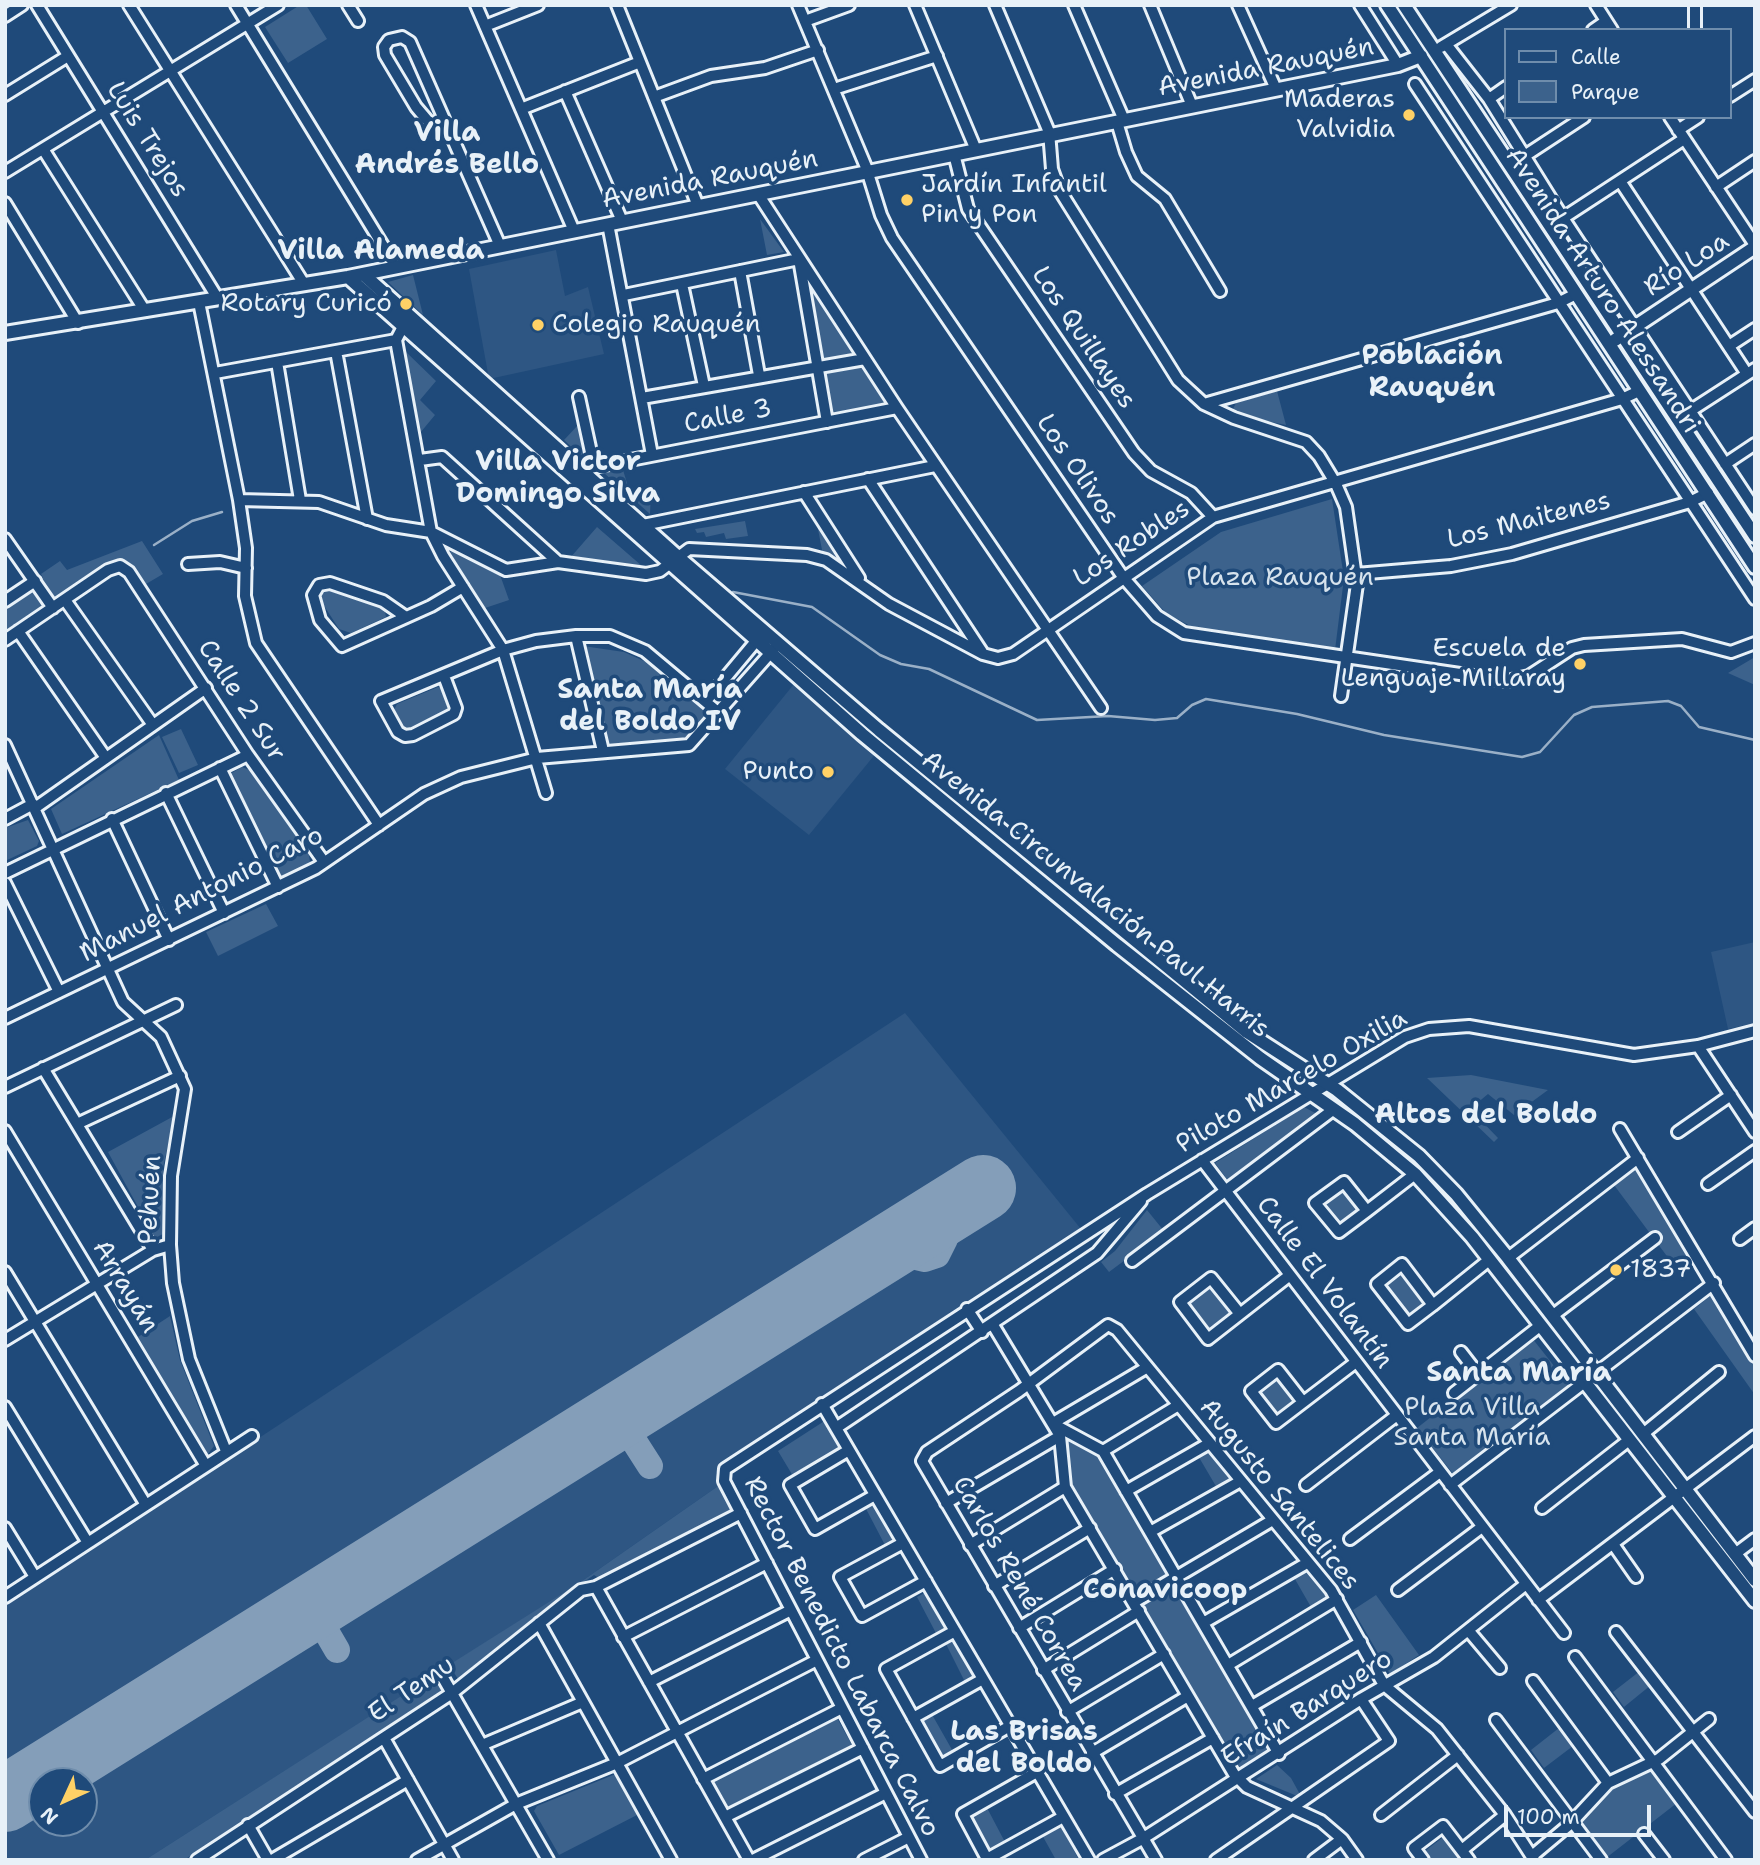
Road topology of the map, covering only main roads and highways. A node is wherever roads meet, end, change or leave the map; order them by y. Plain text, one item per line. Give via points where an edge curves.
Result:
1 (1387, 5) edge
2 (1404, 5) edge
3 (1421, 56) junction
4 (1755, 246) edge
5 (363, 274) junction
6 (348, 277) junction
7 (407, 321) junction
8 (8, 329) edge
9 (1622, 335) junction
10 (1610, 346) junction
11 (574, 471) junction
12 (1755, 536) edge
13 (674, 561) junction
14 (1755, 567) edge
15 (774, 649) junction
16 (1680, 1493) junction
17 (1755, 1580) edge
18 (1755, 1601) edge

1 - 3 main road, Avenida Arturo Alessandri
2 - 9 main road, Avenida Arturo Alessandri
3 - 5 main road, Avenida Rauquén via 1398,65
3 - 10 main road, Avenida Arturo Alessandri
4 - 9 main road, Río Loa
5 - 6 main road, Avenida Rauquén
5 - 7 main road, Avenida Circunvalación Paul Harris
6 - 7 main road, Avenida Circunvalación Paul Harris
6 - 8 main road, Avenida Rauquén via 78,323
7 - 11 main road, Avenida Circunvalación Paul Harris
9 - 10 main road, Río Loa
9 - 12 main road, Avenida Arturo Alessandri
10 - 14 main road, Avenida Arturo Alessandri
11 - 13 main road, Avenida Circunvalación Paul Harris
11 - 13 main road, Avenida Circunvalación Paul Harris via 643,525
13 - 15 main road, Avenida Circunvalación Paul Harris
15 - 16 main road, Avenida Circunvalación Paul Harris via 1025,870 1237,1040 1415,1174 1454,1216 1629,1440
15 - 16 main road, Avenida Circunvalación Paul Harris via 1247,1032 1327,1083 1428,1164 1508,1258 1643,1434
16 - 17 main road, Avenida Circunvalación Paul Harris
16 - 18 main road, Avenida Circunvalación Paul Harris

